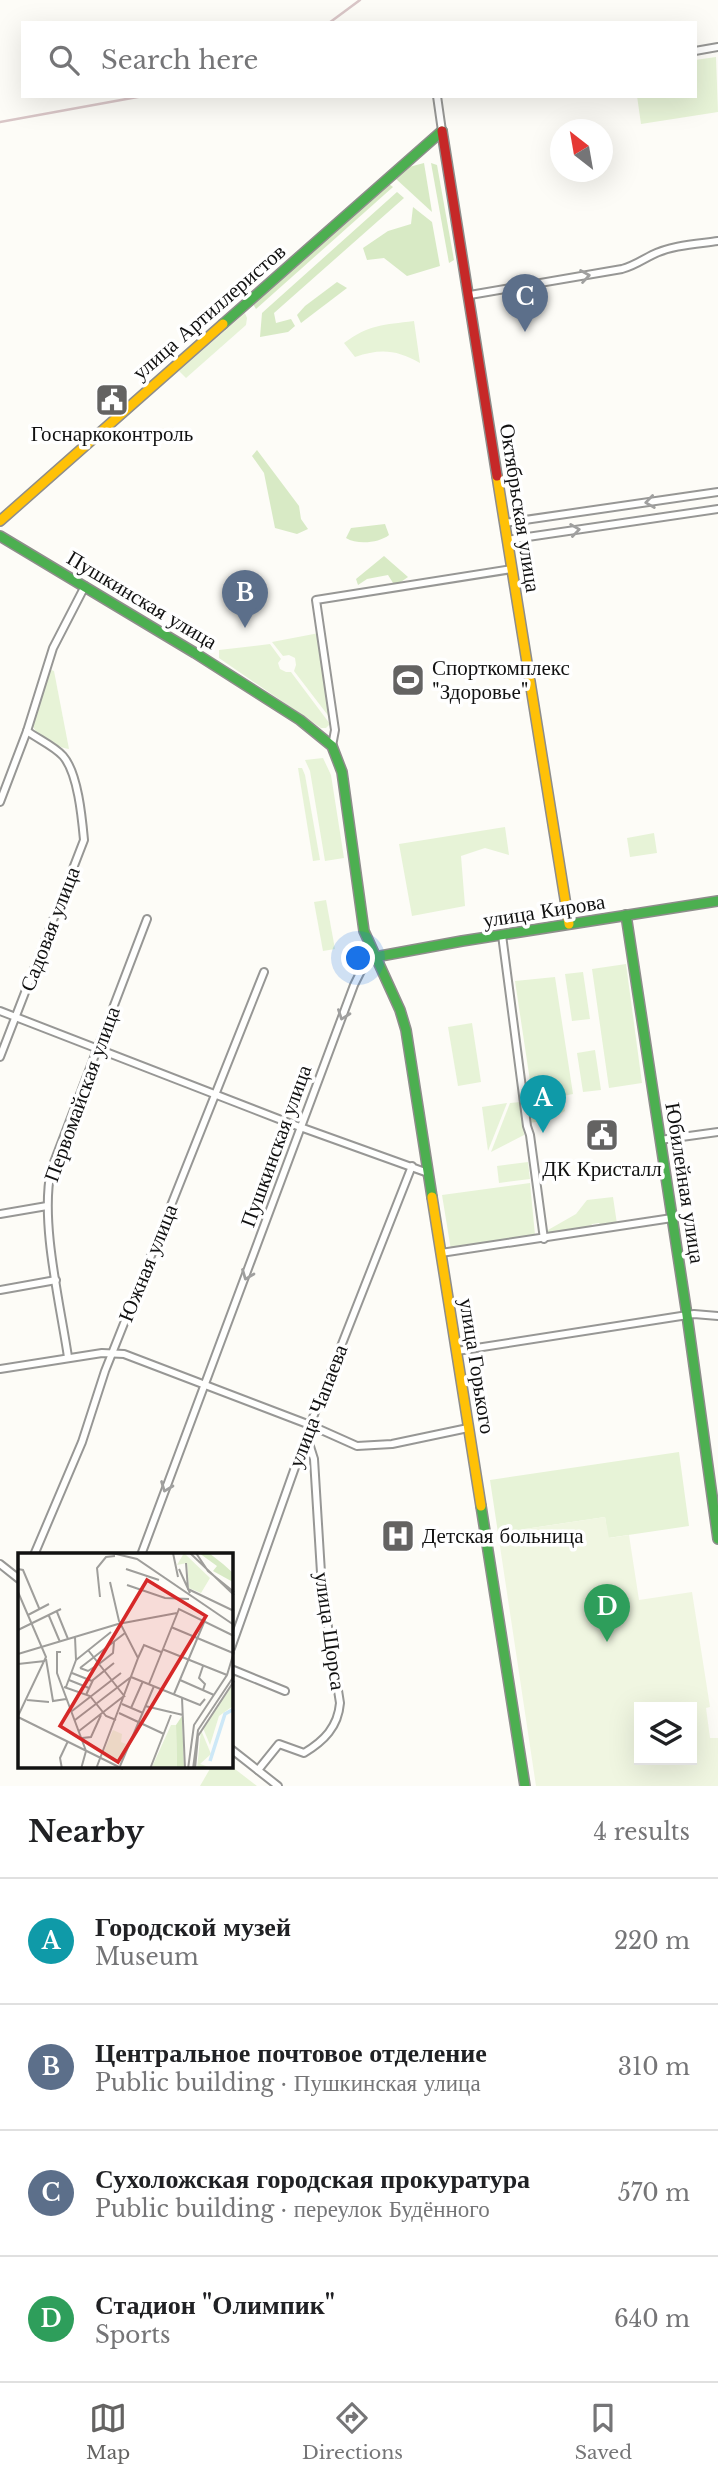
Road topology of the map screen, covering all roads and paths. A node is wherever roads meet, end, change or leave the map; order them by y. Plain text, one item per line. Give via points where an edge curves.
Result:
1 (718, 47) edge
2 (697, 51) edge
3 (437, 98) edge
4 (442, 131) junction
5 (718, 241) edge
6 (470, 295) junction
7 (718, 492) edge
8 (718, 509) edge
9 (0, 521) edge
10 (504, 523) junction
11 (0, 536) edge
12 (507, 540) junction
13 (512, 569) junction
14 (85, 586) junction
15 (27, 731) junction
16 (332, 746) junction
17 (0, 802) edge
18 (718, 901) edge
19 (626, 915) junction
20 (147, 919) dead end
21 (569, 924) junction
22 (502, 935) junction
23 (375, 957) junction
24 (264, 972) dead end
25 (0, 1011) edge
26 (16, 1018) junction
27 (98, 1049) junction
28 (0, 1057) edge
29 (216, 1094) junction
30 (302, 1128) junction
31 (718, 1132) edge
32 (660, 1140) junction
33 (412, 1167) junction
34 (428, 1172) junction
35 (47, 1206) junction
36 (0, 1214) edge
37 (672, 1218) junction
38 (544, 1239) junction
39 (441, 1253) junction
40 (56, 1280) junction
41 (0, 1290) edge
42 (687, 1315) junction
43 (718, 1316) edge
44 (457, 1351) junction
45 (113, 1353) junction
46 (68, 1357) junction
47 (0, 1369) edge
48 (205, 1386) junction
49 (310, 1425) junction
50 (468, 1429) junction
51 (306, 1435) junction
52 (718, 1539) edge
53 (35, 1553) edge
54 (142, 1553) edge
55 (0, 1564) edge
56 (18, 1578) edge
57 (233, 1642) edge
58 (233, 1670) edge
59 (285, 1691) dead end
60 (233, 1751) edge
61 (258, 1770) junction
62 (278, 1786) edge
63 (524, 1786) edge

1 - 2 street
3 - 4 street, Октябрьская улица
4 - 6 street, Октябрьская улица
4 - 9 street, улица Артиллеристов
6 -> 5 street via 622,270 652,255
6 - 10 street, Октябрьская улица
7 -> 10 street
12 -> 8 street
10 - 12 street, Октябрьская улица
11 - 14 street, Пушкинская улица
12 - 13 street, Октябрьская улица
13 - 16 street via 316,600 335,730
13 - 21 street, Октябрьская улица
14 - 15 street via 53,648
14 - 16 street, Пушкинская улица via 300,720
15 - 17 street
15 - 26 street, Садовая улица via 62,756 69,767 84,840
16 - 23 street via 341,772 364,931
18 - 19 street, улица Кирова
19 - 21 street, улица Кирова
19 - 32 street, Юбилейная улица
20 - 27 street, Первомайская улица
21 - 22 street, улица Кирова
22 - 23 street, улица Кирова
22 - 38 street
23 -> 30 street, Пушкинская улица via 363,967 354,985
23 - 34 street, улица Горького via 406,1030
24 - 29 street, Южная улица
25 - 26 street
26 - 27 street
26 - 28 street, Садовая улица
27 - 29 street
27 - 35 street, Первомайская улица via 51,1170
29 - 30 street
29 - 45 street, Южная улица
30 - 33 street
30 -> 48 street, Пушкинская улица
31 - 32 street
32 - 37 street, Юбилейная улица
33 - 34 street
33 - 49 street, улица Чапаева
34 - 39 street, улица Горького
35 - 36 street
35 - 40 street, Первомайская улица
37 - 38 street
37 - 42 street, Юбилейная улица
38 - 39 street
39 - 44 street, улица Горького
40 - 41 street
40 - 46 street, Первомайская улица
42 - 43 street
42 - 44 street
42 - 52 street, Юбилейная улица
44 - 50 street, улица Горького
45 - 46 street
45 - 48 street
45 - 53 street, Южная улица via 82,1442
46 - 47 street
48 - 49 street
48 -> 54 street, Пушкинская улица
49 - 50 street via 347,1443 368,1447
49 - 51 street, улица Чапаева
50 - 63 street, улица Горького
51 - 57 street, улица Чапаева
51 - 61 street, улица Щорса via 314,1459 322,1589 339,1714 323,1741 304,1753 279,1744
55 - 56 street
58 - 59 street
60 - 61 street
61 - 62 street

